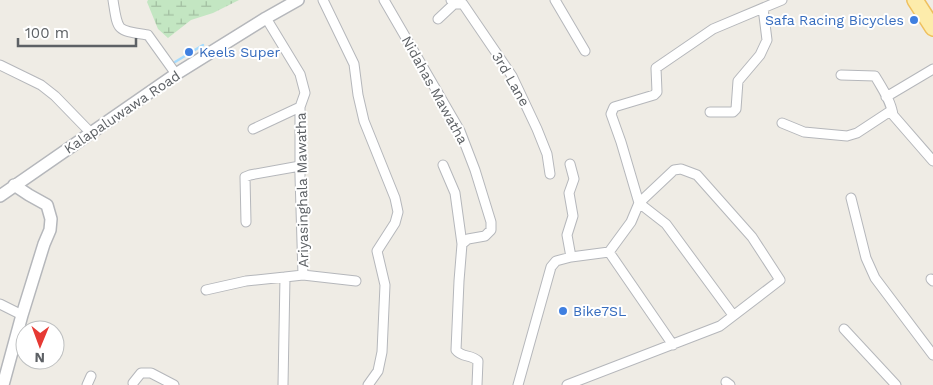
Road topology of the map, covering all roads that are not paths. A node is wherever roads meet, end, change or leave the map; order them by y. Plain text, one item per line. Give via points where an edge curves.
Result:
1 (113, 0) edge
2 (298, 0) edge
3 (323, 0) edge
4 (384, 0) edge
5 (555, 0) edge
6 (782, 0) edge
7 (915, 0) edge
8 (452, 2) edge
9 (763, 8) junction
10 (266, 18) junction
11 (438, 19) dead end
12 (933, 28) edge
13 (585, 51) dead end
14 (0, 65) edge
15 (933, 70) edge
16 (176, 74) junction
17 (842, 75) dead end
18 (886, 97) junction
19 (300, 107) junction
20 (892, 110) junction
21 (710, 112) dead end
22 (782, 123) dead end
23 (253, 129) dead end
24 (91, 133) junction
25 (933, 161) edge
26 (570, 164) dead end
27 (443, 165) dead end
28 (300, 166) junction
29 (550, 174) dead end
30 (14, 185) junction
31 (0, 196) edge
32 (851, 198) dead end
33 (639, 204) junction
34 (246, 222) dead end
35 (462, 244) junction
36 (609, 252) junction
37 (571, 257) junction
38 (303, 276) junction
39 (285, 277) junction
40 (356, 281) dead end
41 (206, 290) dead end
42 (0, 304) edge
43 (22, 315) junction
44 (733, 316) junction
45 (844, 329) dead end
46 (673, 345) junction
47 (933, 355) edge
48 (133, 383) dead end
49 (3, 385) edge
50 (174, 385) edge
51 (282, 385) edge
52 (368, 385) edge
53 (477, 385) edge
54 (518, 385) edge
55 (567, 385) edge
56 (896, 385) edge

1 - 16 street via 117,24 124,32 148,35
2 - 10 street, Kalapaluwawa Road
3 - 52 street via 354,64 364,121 398,212 395,223 376,251 385,285 382,352 378,371
4 - 35 street, Nidahas Mawatha via 460,130 475,170 491,230 485,236 468,239
5 - 13 street
6 - 9 street
7 - 12 main road
8 - 11 street
8 - 29 street, 3rd Lane via 463,4 512,76 547,154
9 - 21 street via 767,40 760,55 738,81 736,108 733,112
9 - 33 street via 713,30 656,68 657,92 654,95 614,107 611,114
10 - 16 street, Kalapaluwawa Road
10 - 19 street, Ariyasinghala Mawatha via 300,74 305,93
14 - 24 street via 41,85
15 - 18 street
16 - 24 street, Kalapaluwawa Road
17 - 18 street via 875,76
18 - 20 street
19 - 23 street
19 - 28 street, Ariyasinghala Mawatha
20 - 22 street via 847,136 804,132
20 - 25 street
24 - 30 street, Kalapaluwawa Road
26 - 37 street via 574,180 568,193 573,216 567,235
27 - 35 street via 455,194
28 - 34 street via 245,177
28 - 38 street, Ariyasinghala Mawatha
30 - 31 street, Kalapaluwawa Road
30 - 43 street via 47,205 51,218
32 - 47 street via 866,258 875,278
33 - 36 street via 631,222
33 - 44 street via 666,224
33 - 44 street via 674,170 680,169 697,175 752,236 780,280
35 - 53 street via 456,350 460,355 478,361
36 - 37 street
36 - 46 street
37 - 54 street via 556,261 551,266
38 - 39 street, Ariyasinghala Mawatha
38 - 40 street
39 - 41 street
39 - 51 street, Ariyasinghala Mawatha
42 - 43 street
43 - 49 street
44 - 46 street via 720,326
45 - 56 street
46 - 55 street
48 - 50 street via 141,373 151,373

